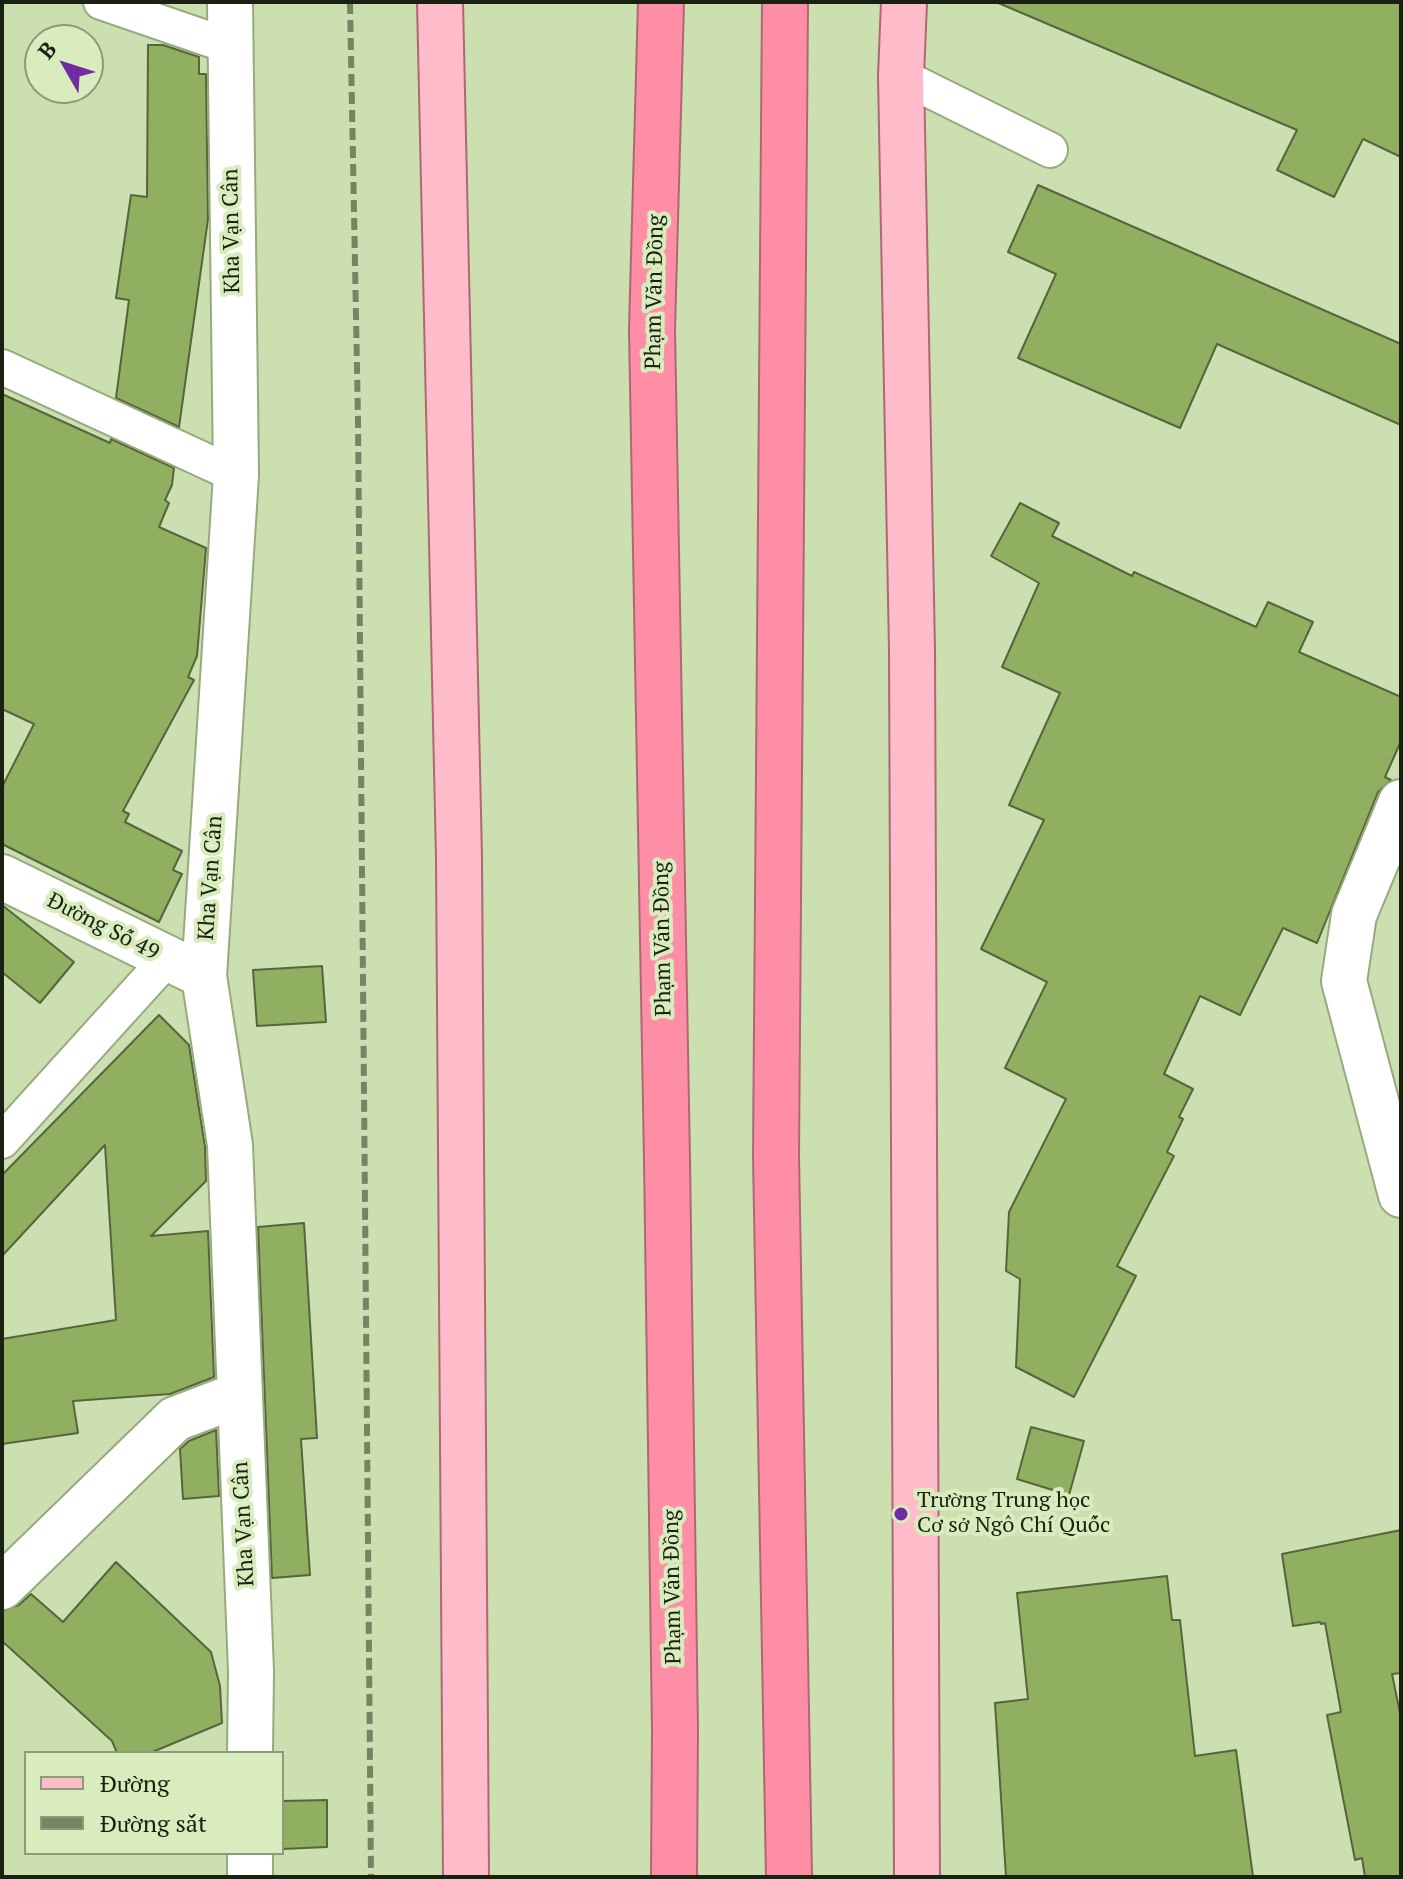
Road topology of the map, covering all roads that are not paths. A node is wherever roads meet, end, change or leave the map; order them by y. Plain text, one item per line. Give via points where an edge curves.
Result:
1 (101, 2) edge
2 (230, 2) edge
3 (440, 2) edge
4 (661, 2) edge
5 (785, 2) edge
6 (904, 2) edge
7 (229, 46) junction
8 (901, 76) junction
9 (1050, 150) dead end
10 (2, 367) edge
11 (236, 475) junction
12 (1401, 802) edge
13 (2, 877) edge
14 (186, 968) junction
15 (2, 1141) edge
16 (1401, 1195) edge
17 (238, 1395) junction
18 (2, 1587) edge
19 (250, 1751) edge
20 (250, 1855) edge
21 (250, 1877) edge
22 (466, 1877) edge
23 (674, 1877) edge
24 (789, 1877) edge
25 (917, 1877) edge

1 - 7 lane
2 - 7 street, Kha Vạn Cân
3 - 22 main road via 459,858
4 - 23 highway, Phạm Văn Đồng via 652,329
5 - 24 highway via 776,1156
6 - 8 main road
7 - 11 street, Kha Vạn Cân
8 - 9 lane
8 - 25 main road via 913,666
10 - 11 lane
11 - 14 street, Kha Vạn Cân
12 - 16 street via 1354,915 1344,981
13 - 14 street, Đường Số 49
14 - 15 lane
14 - 17 street, Kha Vạn Cân via 230,1145
17 - 18 street via 175,1419
17 - 19 street, Kha Vạn Cân
20 - 21 street

